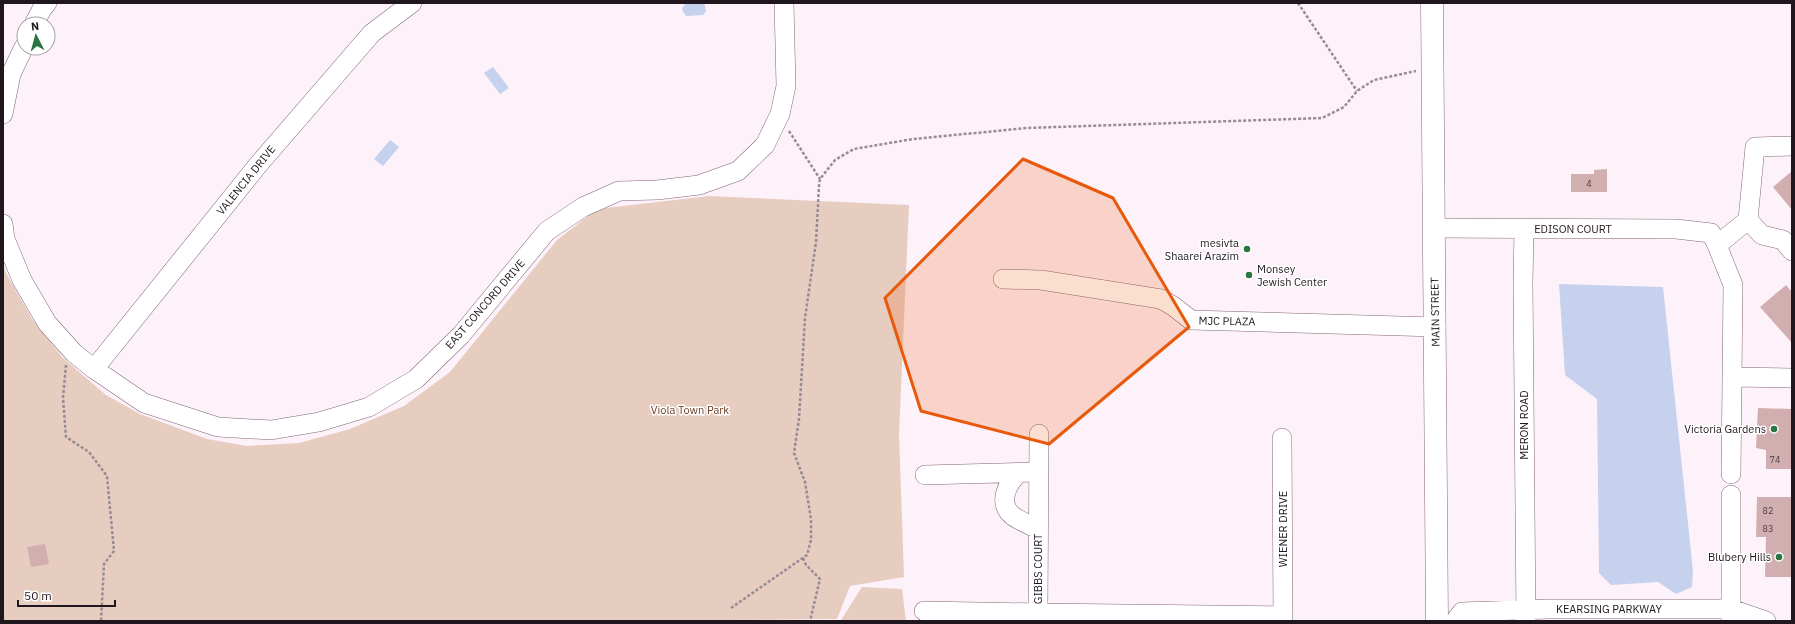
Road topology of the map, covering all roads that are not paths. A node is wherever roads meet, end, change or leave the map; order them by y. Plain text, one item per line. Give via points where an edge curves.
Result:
1 (47, 3) edge
2 (412, 3) edge
3 (784, 3) edge
4 (1432, 3) edge
5 (38, 16) edge
6 (20, 56) edge
7 (3, 114) edge
8 (1792, 146) edge
9 (1748, 220) junction
10 (3, 224) edge
11 (1434, 228) junction
12 (1524, 229) junction
13 (1714, 239) junction
14 (1792, 251) edge
15 (1003, 279) dead end
16 (1436, 327) junction
17 (94, 369) junction
18 (1732, 378) junction
19 (1792, 378) edge
20 (1039, 434) dead end
21 (1282, 438) dead end
22 (1038, 472) junction
23 (1019, 473) junction
24 (1731, 474) dead end
25 (925, 475) dead end
26 (1731, 495) dead end
27 (1038, 529) junction
28 (924, 611) dead end
29 (1526, 615) edge
30 (1644, 615) edge
31 (1731, 615) edge
32 (1037, 617) edge
33 (1283, 619) edge
34 (1438, 621) edge
35 (1455, 621) edge
36 (1766, 621) edge

1 - 5 street
2 - 17 street, VALENCIA DRIVE via 372,33 258,165
3 - 17 street, EAST CONCORD DRIVE via 786,86 780,114 765,144 738,171 699,185 619,191 583,207 546,231 461,335 416,379 368,407 319,422 271,430 218,426 144,403
4 - 11 main road, MAIN STREET
6 - 7 street via 11,74
8 - 9 street via 1755,147
9 - 13 street
9 - 14 street via 1762,236 1783,240
10 - 17 street, EAST CONCORD DRIVE via 6,240 22,280 47,323 74,353
11 - 12 street, EDISON COURT
11 - 16 main road, MAIN STREET
12 - 13 street, EDISON COURT via 1676,229
12 - 29 street, MERON ROAD
13 - 18 street via 1733,285
15 - 16 street, MJC PLAZA via 1041,280 1161,299 1191,320
16 - 34 main road, MAIN STREET
18 - 19 street
18 - 24 street
20 - 22 street, GIBBS COURT
21 - 33 street, WIENER DRIVE
22 - 23 street
22 - 27 street, GIBBS COURT
23 - 25 street
23 - 27 street via 1009,483 1005,492 1007,509 1012,516
26 - 31 street
27 - 32 street, GIBBS COURT
28 - 32 street, GIBBS COURT
29 - 30 street, KEARSING PARKWAY
29 - 35 street, KEARSING PARKWAY via 1462,612
30 - 31 street, KEARSING PARKWAY
31 - 36 street, KEARSING PARKWAY
32 - 33 street

